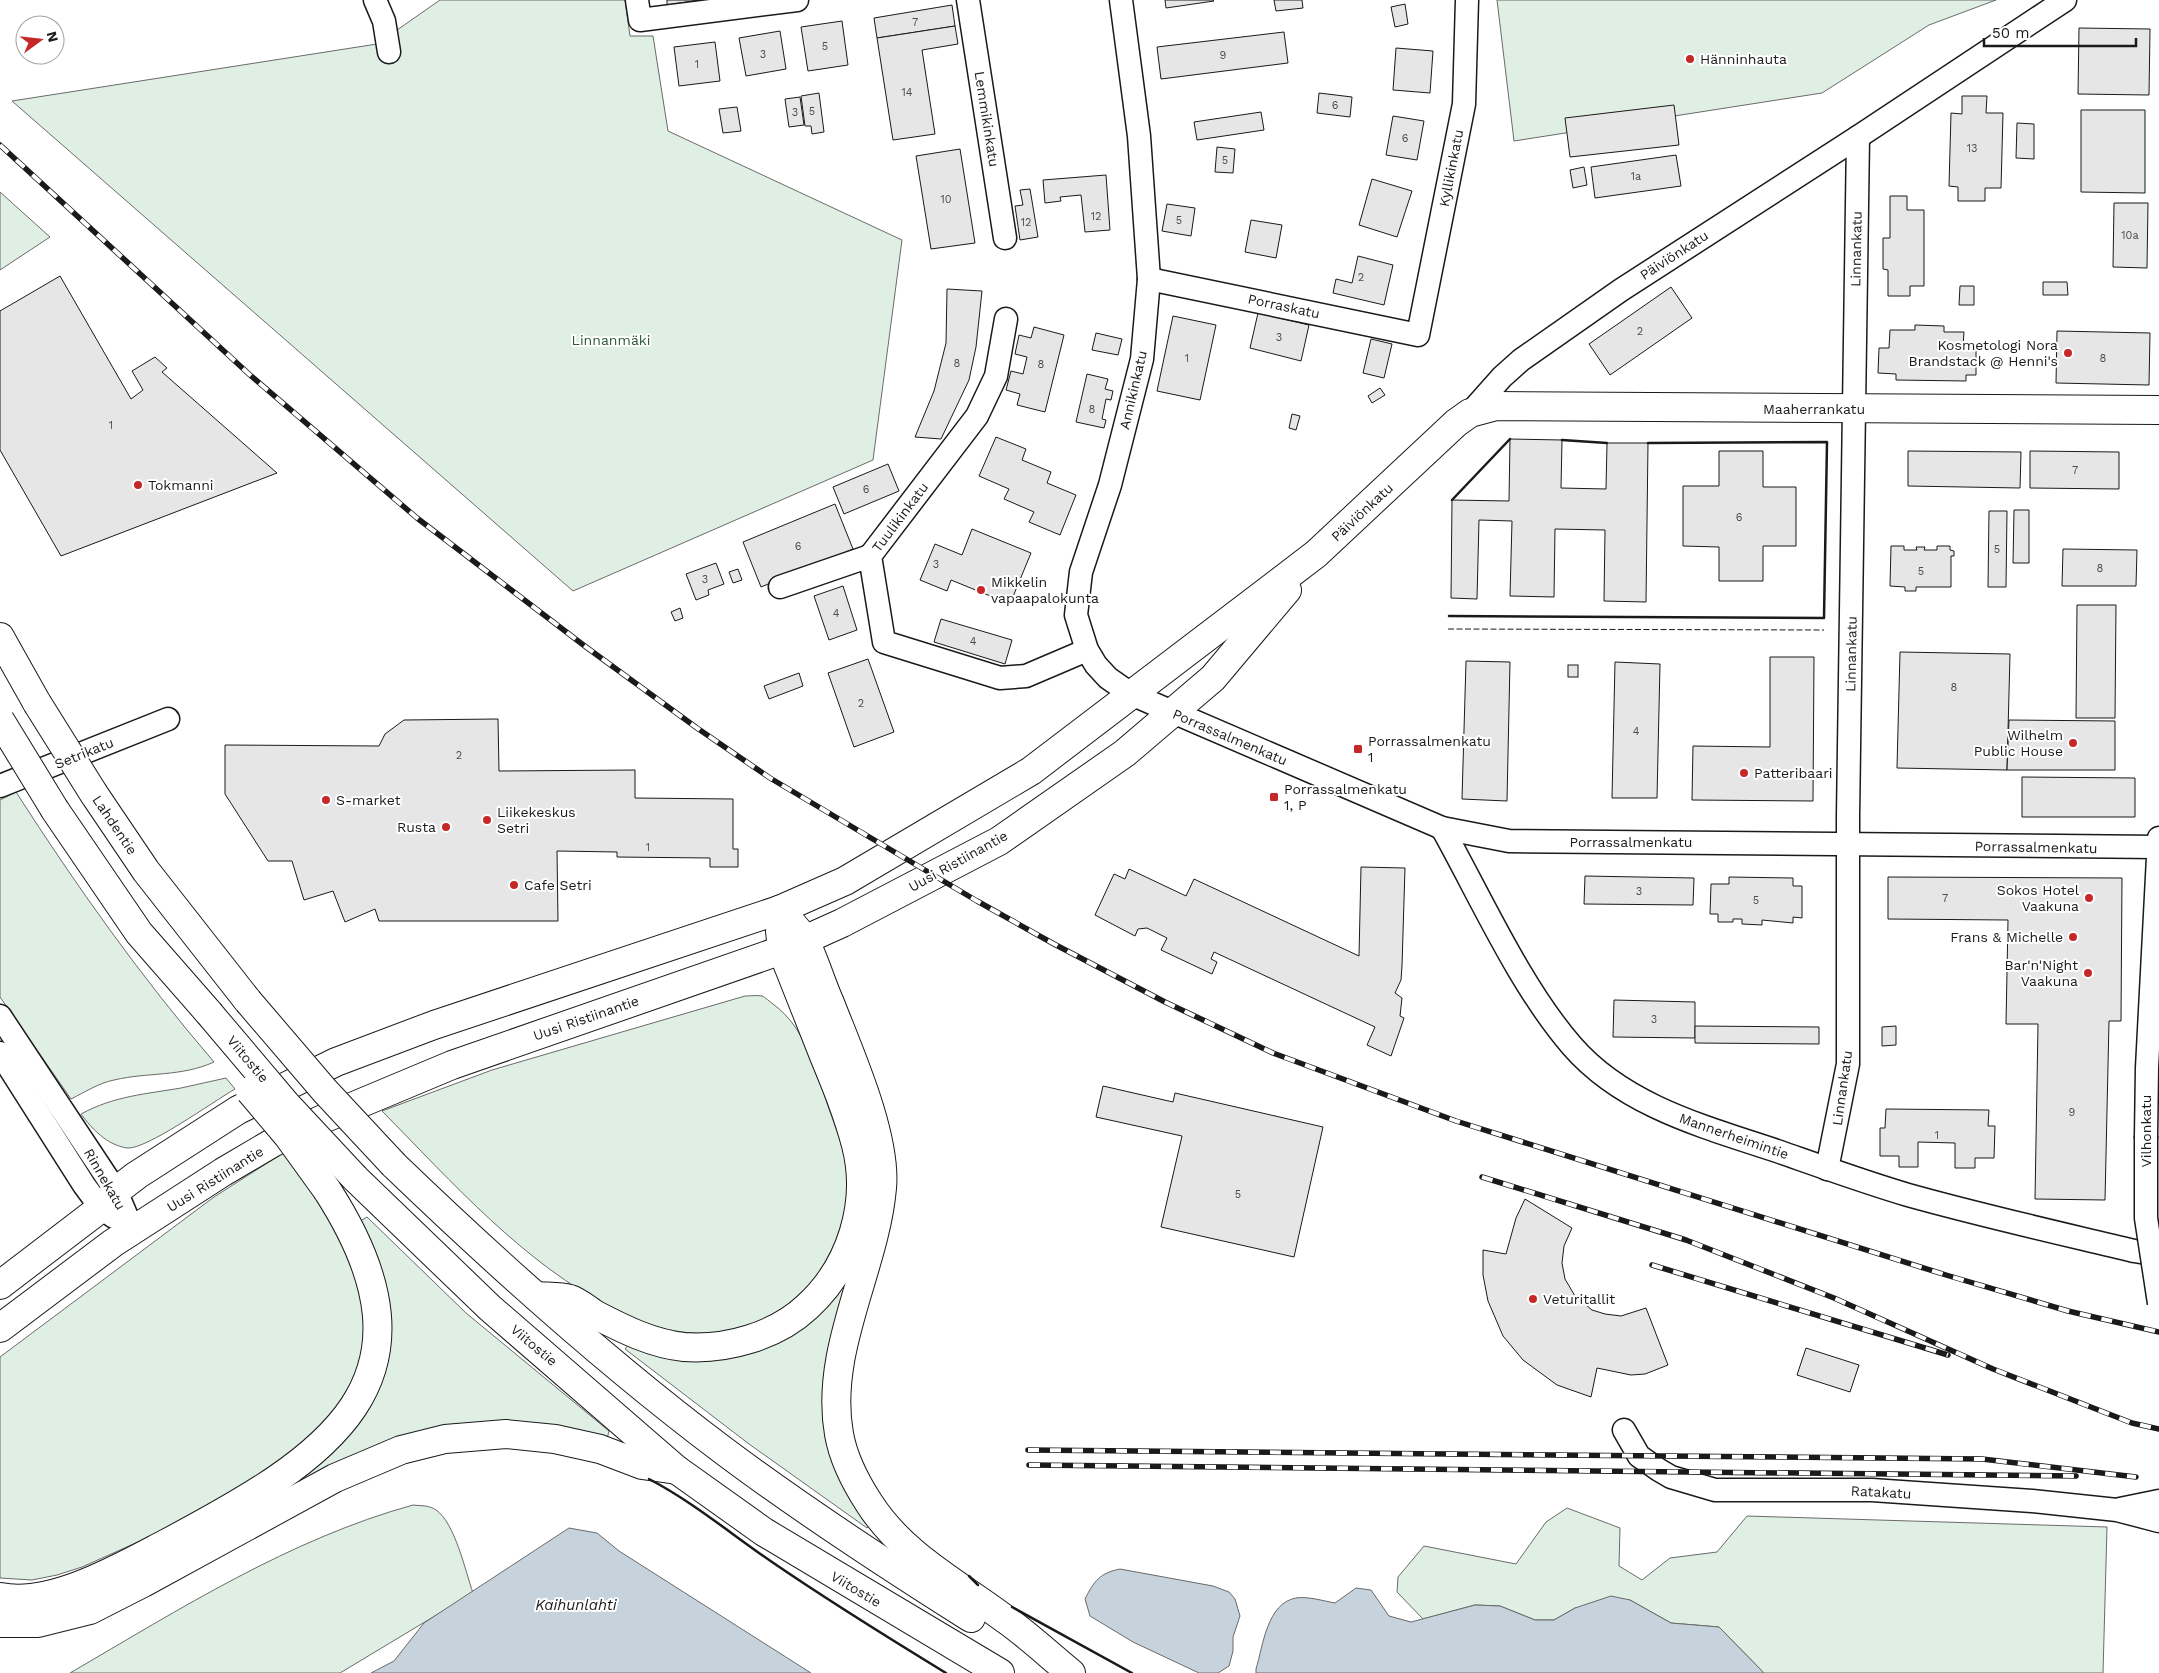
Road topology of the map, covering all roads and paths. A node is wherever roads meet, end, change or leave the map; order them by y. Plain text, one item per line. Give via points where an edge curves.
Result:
1 (375, 0) edge
2 (797, 0) edge
3 (968, 0) edge
4 (1121, 0) edge
5 (1466, 0) edge
6 (2065, 0) edge
7 (639, 10) edge
8 (389, 52) dead end
9 (1858, 137) junction
10 (1005, 238) dead end
11 (1149, 279) junction
12 (1006, 319) dead end
13 (1418, 335) joint
14 (1854, 409) junction
15 (2159, 410) edge
16 (1470, 413) junction
17 (1316, 554) junction
18 (870, 556) junction
19 (780, 587) dead end
20 (0, 637) edge
21 (1087, 650) junction
22 (1131, 694) junction
23 (1174, 713) junction
24 (0, 719) edge
25 (168, 719) dead end
26 (0, 786) edge
27 (1442, 828) junction
28 (2159, 838) edge
29 (1848, 844) junction
30 (2159, 848) edge
31 (779, 910) junction
32 (793, 944) junction
33 (0, 1016) edge
34 (199, 1016) junction
35 (0, 1053) edge
36 (1827, 1169) junction
37 (108, 1199) junction
38 (133, 1231) junction
39 (2159, 1255) edge
40 (0, 1285) edge
41 (536, 1296) junction
42 (2159, 1303) edge
43 (0, 1328) edge
44 (1624, 1430) dead end
45 (677, 1470) junction
46 (2159, 1502) edge
47 (2117, 1510) junction
48 (2159, 1522) edge
49 (0, 1597) edge
50 (0, 1623) edge
51 (1000, 1673) edge
52 (1069, 1673) edge

1 - 8 street via 384,21
2 - 7 street
3 - 10 street, Lemmikinkatu
4 - 11 street, Annikinkatu via 1139,136
5 - 13 street, Kyllikinkatu via 1464,104
6 - 9 street, Päiviönkatu
9 - 14 street, Linnankatu
9 - 16 street, Päiviönkatu via 1620,290 1521,360
11 - 13 street, Porraskatu
11 - 21 street, Annikinkatu via 1142,359 1110,485 1081,572 1076,615
12 - 18 street, Tuulikinkatu via 996,376 977,416
14 - 15 main road, Maaherrankatu
14 - 16 main road, Maaherrankatu via 1496,406
14 - 29 street, Linnankatu
16 - 17 main road, Päiviönkatu
17 - 22 main road, Päiviönkatu
17 - 23 main road, Päiviönkatu via 1213,678
18 - 19 street
18 - 21 street, Tuulikinkatu via 884,642 1000,678 1026,676
20 - 41 main road, Lahdentie, bridge via 94,794 146,871 248,1001 326,1092 394,1164
21 - 22 street, Annikinkatu via 1108,678
22 - 23 street, Porrassalmenkatu
22 - 31 main road via 1031,771 974,806 845,881
23 - 27 street, Porrassalmenkatu
23 - 32 main road, Uusi Ristiinantie via 1125,753 999,841 842,923
24 - 34 main road, Viitostie, bridge via 56,810
25 - 26 street, Setrikatu
27 - 29 street, Porrassalmenkatu via 1521,841
27 - 36 street, Mannerheimintie via 1546,1012 1573,1047 1603,1075 1642,1101 1690,1122
28 - 30 street, Vilhonkatu
29 - 30 street, Porrassalmenkatu
29 - 36 street, Linnankatu via 1848,1064
30 - 42 street, Vilhonkatu, bridge via 2146,1136 2146,1218
31 - 32 main road
31 - 37 main road via 434,1025 336,1062 238,1110
32 - 38 main road, Uusi Ristiinantie via 452,1065 323,1119 274,1142 223,1172
32 - 41 main road via 857,1147 858,1215 837,1273 820,1295 794,1319 761,1337 710,1346 684,1347 654,1340 622,1329 570,1300
32 - 52 main road via 857,1071 879,1145 883,1184 878,1222 841,1359 836,1396 838,1434 850,1469 869,1504 902,1543 931,1569 1005,1619
33 - 37 street, Rinnekatu via 81,1138
34 - 45 main road, Viitostie, bridge via 356,1178 490,1308
34 - 49 main road, bridge via 344,1217 372,1287 378,1324 373,1363 361,1398 340,1426 290,1470 249,1498 98,1580 45,1596
35 - 37 street, Rinnekatu via 62,1150
36 - 39 street, Mannerheimintie via 1908,1195
37 - 38 street, Rinnekatu
37 - 40 main road
38 - 43 main road, Uusi Ristiinantie via 113,1242
41 - 52 main road via 724,1451 858,1546 998,1635
44 - 47 street, Ratakatu via 1639,1456 1659,1470 1671,1477 1715,1490 1872,1490
45 - 50 main road via 642,1465 555,1439 506,1434 445,1439 401,1450 335,1478 90,1610 38,1623
45 - 51 main road, Viitostie via 764,1532
46 - 47 street
47 - 48 street, Ratakatu

